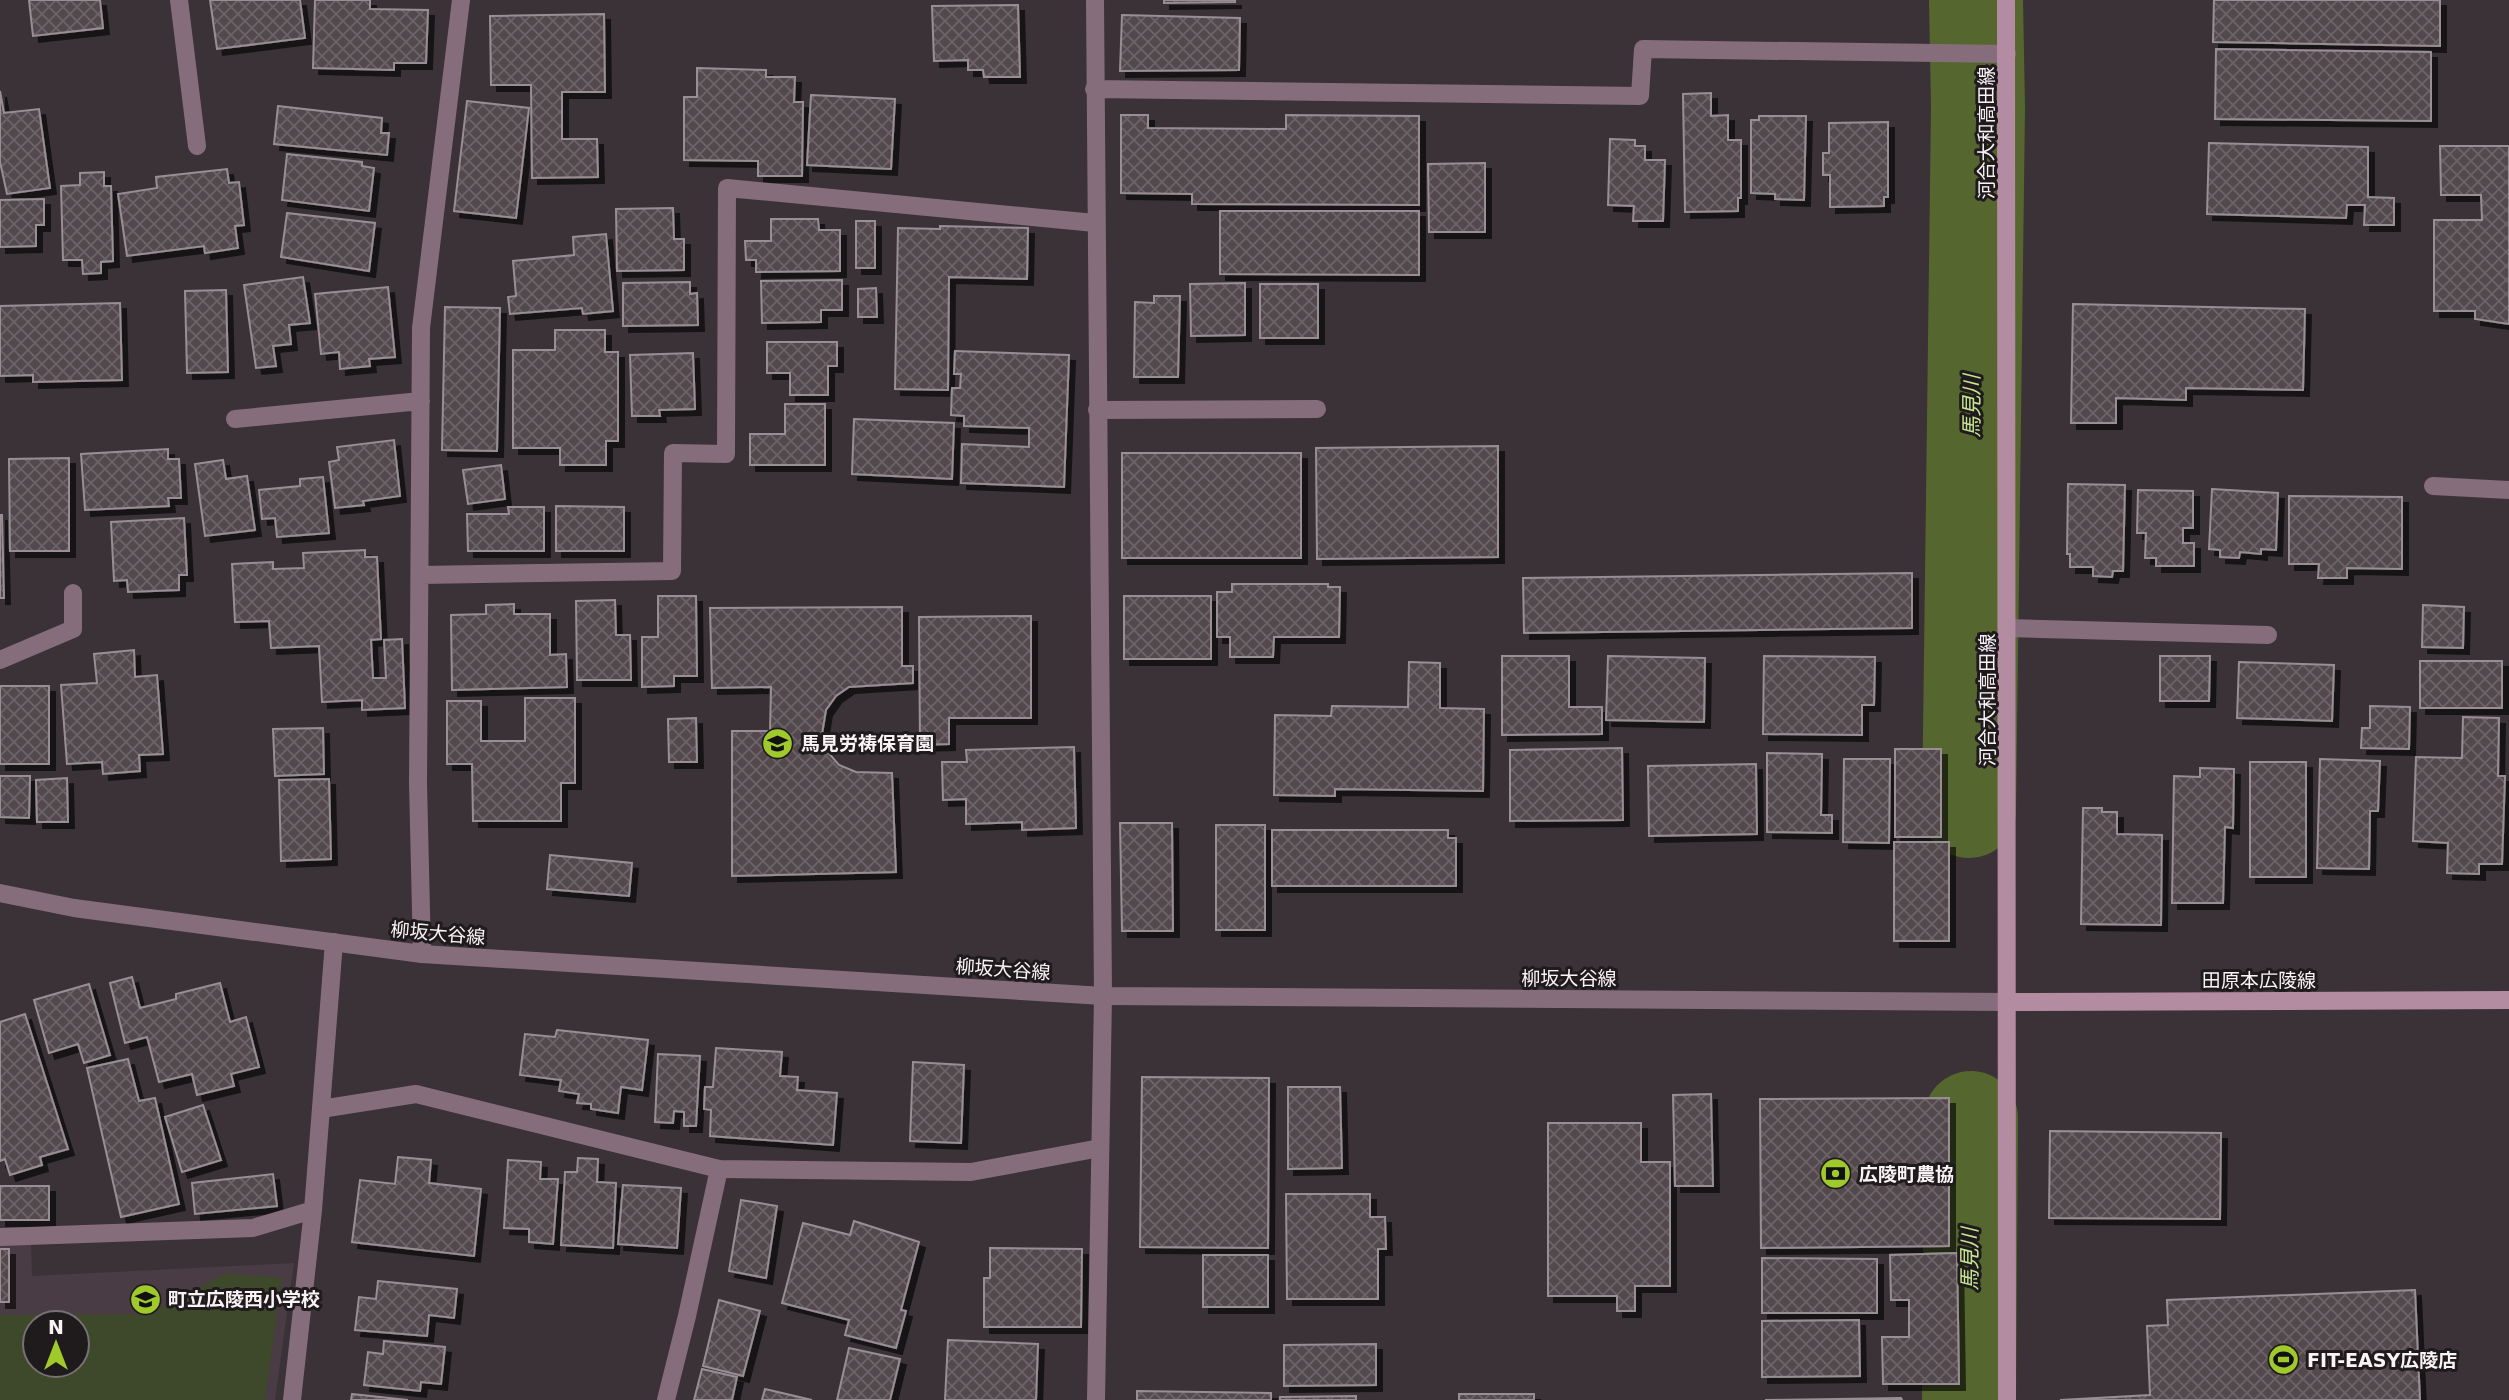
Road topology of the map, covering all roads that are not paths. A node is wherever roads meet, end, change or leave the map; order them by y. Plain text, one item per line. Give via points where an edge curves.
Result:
1 (179, 0) edge
2 (461, 0) edge
3 (1095, 0) edge
4 (2006, 0) edge
5 (2007, 54) junction
6 (1094, 89) junction
7 (197, 146) dead end
8 (1096, 223) junction
9 (421, 401) junction
10 (1317, 408) dead end
11 (1097, 410) junction
12 (235, 419) dead end
13 (2433, 486) dead end
14 (2509, 490) edge
15 (421, 575) junction
16 (73, 593) dead end
17 (2007, 628) junction
18 (2268, 635) dead end
19 (0, 660) edge
20 (0, 894) edge
21 (334, 942) junction
22 (422, 954) junction
23 (1103, 996) junction
24 (2509, 1000) edge
25 (2009, 1002) junction
26 (321, 1109) junction
27 (1100, 1148) junction
28 (719, 1169) junction
29 (313, 1210) junction
30 (0, 1237) edge
31 (292, 1400) edge
32 (666, 1400) edge
33 (1096, 1400) edge
34 (2007, 1400) edge

1 - 7 street
2 - 9 street via 421,328
3 - 6 street
4 - 5 main road, 河合大和高田線
5 - 6 street via 1643,49 1640,96
5 - 17 main road, 河合大和高田線
6 - 8 street
8 - 11 street
8 - 15 street via 727,188 726,454 673,453 672,572
9 - 12 street
9 - 15 street
10 - 11 street
11 - 23 street
13 - 14 street
15 - 22 street via 418,783
16 - 19 street via 73,629
17 - 18 street
17 - 25 main road, 河合大和高田線
20 - 21 street, 柳坂大谷線
21 - 22 street, 柳坂大谷線
21 - 26 street
22 - 23 street, 柳坂大谷線
23 - 25 street, 柳坂大谷線
23 - 27 street
24 - 25 main road, 田原本広陵線
25 - 34 main road, 河合大和高田線
26 - 28 street via 416,1094
26 - 29 street
27 - 28 street via 971,1172
27 - 33 street
28 - 32 street
29 - 30 street via 253,1228
29 - 31 street

